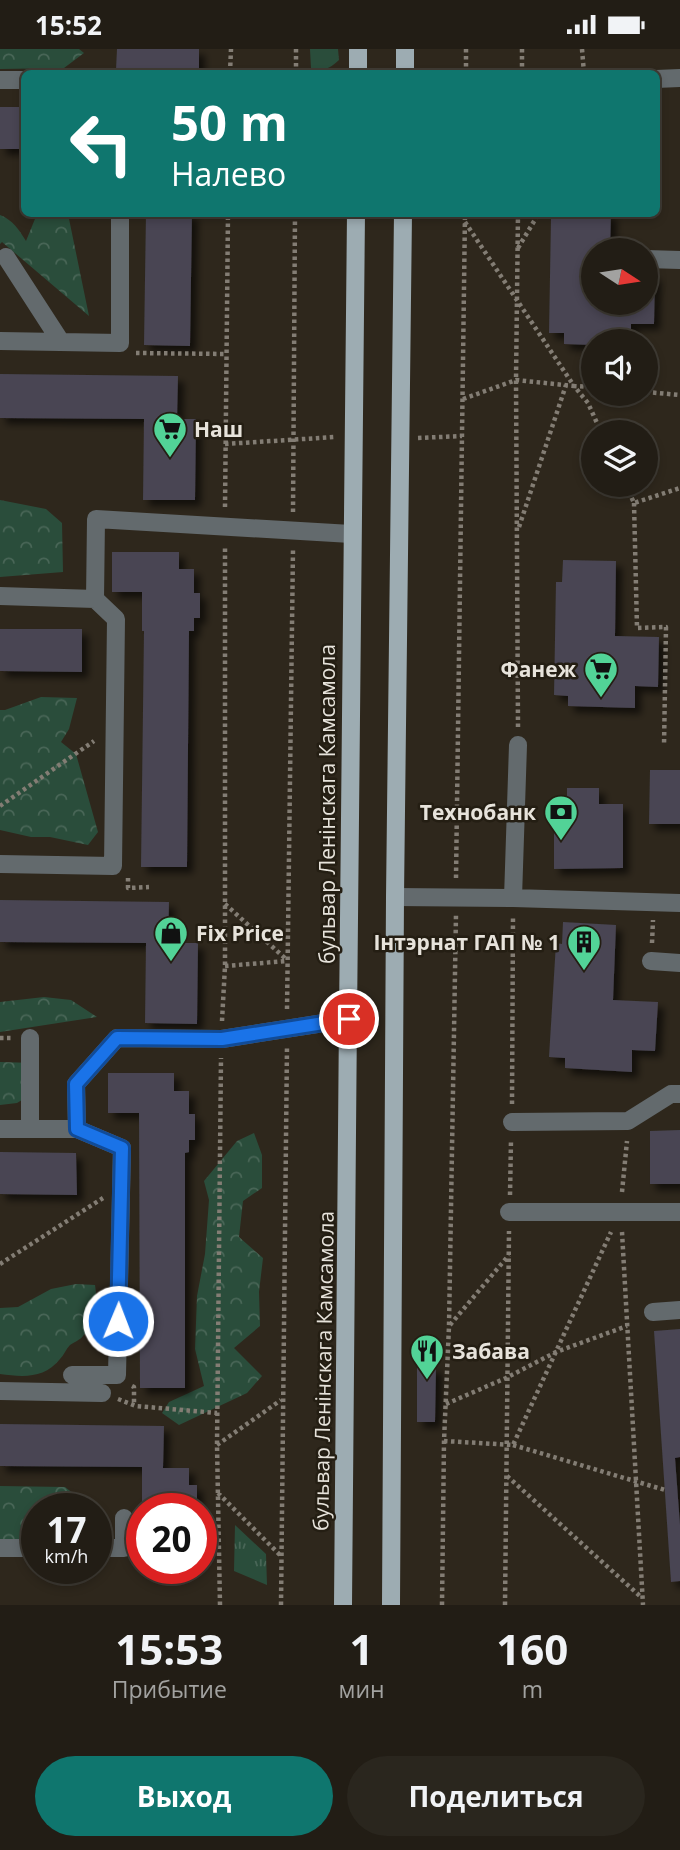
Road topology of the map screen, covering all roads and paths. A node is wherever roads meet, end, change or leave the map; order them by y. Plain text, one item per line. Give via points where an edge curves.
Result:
1 (231, 49) edge
2 (296, 49) edge
3 (358, 49) edge
4 (405, 49) edge
5 (466, 49) edge
6 (522, 49) edge
7 (582, 49) edge
8 (230, 70) edge
9 (296, 70) edge
10 (358, 70) edge
11 (405, 70) edge
12 (466, 70) edge
13 (522, 70) edge
14 (584, 70) edge
15 (680, 78) edge
16 (660, 79) edge
17 (0, 80) edge
18 (21, 80) edge
19 (120, 217) edge
20 (228, 217) edge
21 (295, 217) edge
22 (356, 217) edge
23 (403, 217) edge
24 (465, 217) edge
25 (518, 217) edge
26 (537, 217) edge
27 (465, 221) junction
28 (517, 249) junction
29 (6, 257) dead end
30 (658, 259) edge
31 (680, 260) edge
32 (517, 299) junction
33 (0, 341) edge
34 (61, 342) junction
35 (120, 343) junction
36 (227, 353) junction
37 (516, 380) junction
38 (566, 385) junction
39 (574, 386) junction
40 (581, 386) edge
41 (658, 393) edge
42 (680, 395) edge
43 (463, 399) junction
44 (596, 420) edge
45 (462, 436) junction
46 (335, 437) dead end
47 (418, 438) dead end
48 (293, 440) junction
49 (225, 444) junction
50 (680, 488) edge
51 (631, 497) edge
52 (634, 503) junction
53 (225, 527) junction
54 (293, 531) junction
55 (517, 533) junction
56 (351, 534) junction
57 (0, 596) edge
58 (95, 599) junction
59 (115, 726) junction
60 (518, 745) joint
61 (664, 746) dead end
62 (0, 806) edge
63 (0, 864) edge
64 (128, 866) dead end
65 (149, 887) dead end
66 (395, 897) junction
67 (456, 898) junction
68 (513, 898) junction
69 (654, 902) junction
70 (680, 903) edge
71 (225, 904) junction
72 (288, 961) junction
73 (652, 961) joint
74 (680, 963) edge
75 (225, 966) junction
76 (349, 1019) junction
77 (287, 1030) junction
78 (30, 1038) dead end
79 (222, 1039) junction
80 (680, 1094) edge
81 (628, 1121) junction
82 (512, 1122) junction
83 (0, 1129) edge
84 (30, 1129) junction
85 (77, 1129) junction
86 (121, 1187) junction
87 (509, 1212) junction
88 (621, 1212) junction
89 (680, 1213) edge
90 (509, 1255) junction
91 (0, 1264) edge
92 (680, 1310) edge
93 (653, 1312) dead end
94 (449, 1326) junction
95 (627, 1327) junction
96 (556, 1352) junction
97 (72, 1375) dead end
98 (506, 1378) junction
99 (134, 1387) dead end
100 (0, 1391) edge
101 (102, 1393) dead end
102 (282, 1399) junction
103 (446, 1404) junction
104 (217, 1413) junction
105 (444, 1441) junction
106 (506, 1444) junction
107 (216, 1445) junction
108 (513, 1445) junction
109 (507, 1475) junction
110 (636, 1480) junction
111 (664, 1490) dead end
112 (217, 1493) junction
113 (124, 1518) dead end
114 (219, 1543) joint
115 (0, 1548) edge
116 (21, 1548) edge
117 (112, 1548) edge
118 (282, 1557) junction
119 (642, 1597) junction
120 (220, 1605) edge
121 (281, 1605) edge
122 (343, 1605) edge
123 (391, 1605) edge
124 (442, 1605) edge
125 (505, 1605) edge
126 (643, 1605) edge

1 - 8 path
2 - 9 path
3 - 10 main road
4 - 11 main road
5 - 12 path
6 - 13 path
7 - 14 path
15 - 16 lane
17 - 18 lane
19 - 35 lane
20 - 36 path
21 - 48 path
22 - 56 main road, бульвар Ленінскага Камсамола
23 - 66 main road
24 - 27 path
25 - 28 path
26 - 28 path
27 - 32 path
27 - 43 path
28 - 32 path
29 - 34 lane
30 - 31 lane
32 - 37 path
32 - 39 path
33 - 34 lane
34 - 35 lane
35 - 36 path via 129,353
36 - 49 path
37 - 38 path
37 - 43 path
37 - 55 path
38 - 39 path
38 - 55 path
39 - 40 path
39 - 44 path
41 - 42 path
43 - 45 path
45 - 47 path
45 - 67 path
46 - 48 path
48 - 49 path
48 - 54 path
49 - 53 path
50 - 52 path
51 - 52 path
52 - 61 path via 637,628 667,627
53 - 54 lane
53 - 58 lane via 96,519
53 - 71 path
54 - 56 lane
54 - 72 path
55 - 60 path
56 - 76 main road, бульвар Ленінскага Камсамола
57 - 58 lane
58 - 59 lane via 116,619
59 - 62 path
59 - 63 lane via 113,866
60 - 68 lane
64 - 65 path via 128,888
66 - 67 lane
66 - 123 main road
67 - 68 lane
67 - 94 path
68 - 69 lane
68 - 82 path
69 - 70 lane
69 - 73 path
71 - 72 path
71 - 75 path
72 - 75 path
72 - 77 path
73 - 74 lane
75 - 79 path
76 - 77 lane
76 - 122 main road, бульвар Ленінскага Камсамола
77 - 79 lane
77 - 102 path
78 - 84 lane
79 - 85 lane via 117,1038 76,1084
79 - 104 path
80 - 81 lane via 671,1094
81 - 82 lane
81 - 88 path
82 - 87 path
83 - 84 lane
84 - 85 lane
85 - 86 lane via 122,1148
86 - 91 path
86 - 97 lane via 117,1375
87 - 88 lane
87 - 90 path
88 - 89 lane
88 - 95 path
88 - 96 path
90 - 94 path
90 - 98 path
92 - 93 lane
94 - 103 path
95 - 96 path
95 - 110 path
96 - 98 path
96 - 108 path
98 - 103 path
98 - 106 path
99 - 104 path via 135,1405
100 - 101 lane
102 - 107 path
102 - 118 path
103 - 105 path
104 - 107 path
105 - 106 path
105 - 124 path
106 - 108 path
106 - 109 path
107 - 112 path
108 - 110 path
109 - 119 path
109 - 125 path
110 - 111 path
110 - 119 path
112 - 114 path
112 - 118 path
113 - 117 lane via 124,1548
114 - 120 path
115 - 116 lane
118 - 121 path
119 - 126 path

